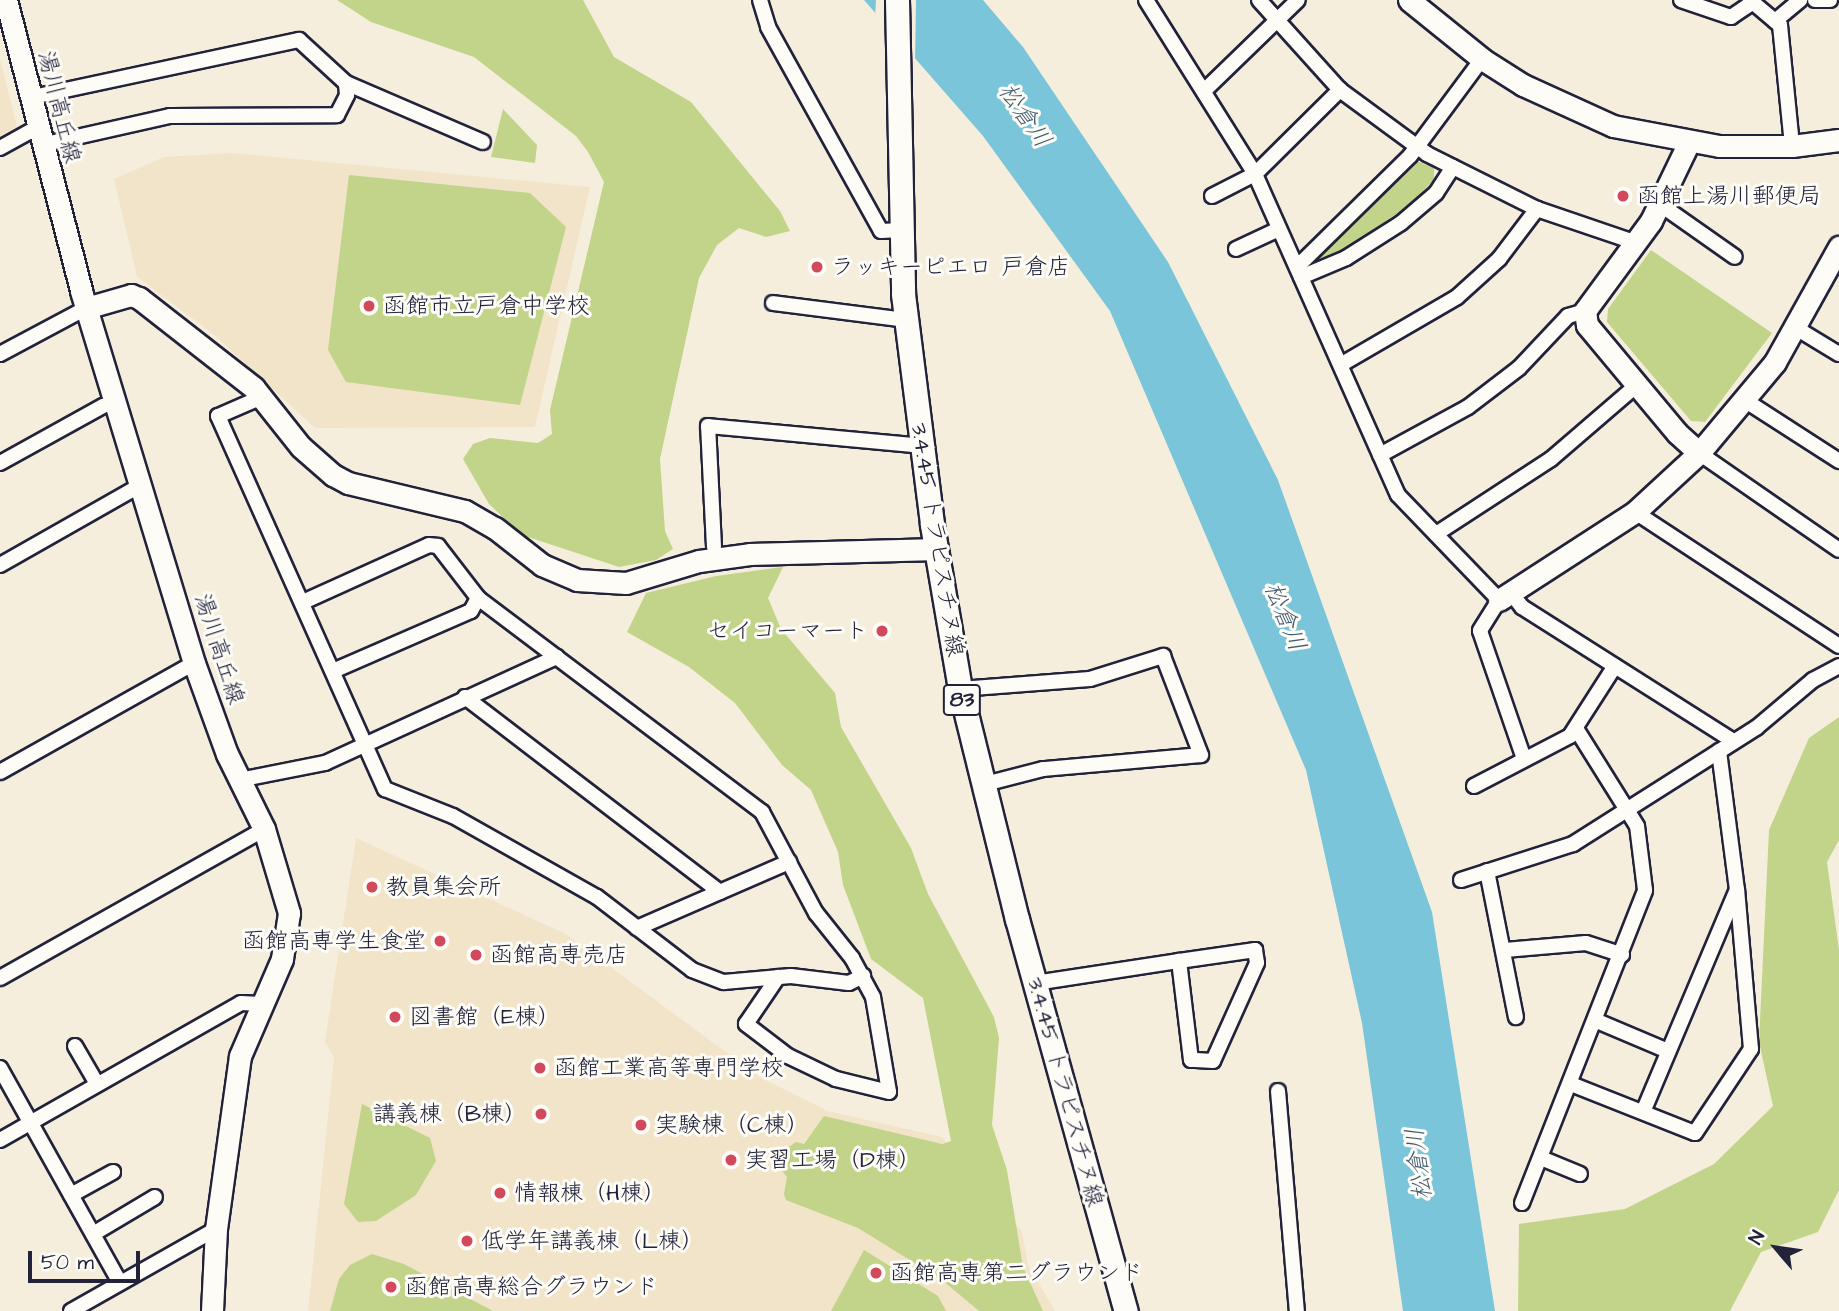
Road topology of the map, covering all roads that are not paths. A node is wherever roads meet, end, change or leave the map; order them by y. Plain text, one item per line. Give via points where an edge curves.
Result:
1 (6, 0) edge
2 (760, 0) edge
3 (897, 0) edge
4 (1146, 0) edge
5 (1259, 0) edge
6 (1298, 0) edge
7 (1409, 0) edge
8 (1681, 0) edge
9 (1800, 0) edge
10 (1815, 0) edge
11 (1830, 0) edge
12 (1752, 1) edge
13 (1277, 21) junction
14 (1775, 21) junction
15 (1482, 59) junction
16 (346, 83) junction
17 (1205, 90) junction
18 (1340, 90) junction
19 (42, 95) dead end
20 (38, 136) junction
21 (1839, 140) edge
22 (484, 142) dead end
23 (1689, 142) junction
24 (1792, 146) junction
25 (1418, 147) junction
26 (0, 148) edge
27 (1453, 167) junction
28 (1255, 174) junction
29 (1212, 196) dead end
30 (1661, 205) junction
31 (1537, 209) junction
32 (1279, 229) junction
33 (902, 230) junction
34 (1637, 243) junction
35 (1236, 249) dead end
36 (1735, 257) dead end
37 (1837, 258) edge
38 (1299, 272) junction
39 (773, 303) dead end
40 (86, 308) junction
41 (1585, 312) junction
42 (906, 320) junction
43 (1796, 328) junction
44 (1839, 354) edge
45 (0, 355) edge
46 (1342, 363) junction
47 (1637, 385) junction
48 (262, 397) junction
49 (1746, 401) junction
50 (103, 406) dead end
51 (922, 446) junction
52 (1699, 453) junction
53 (1380, 455) junction
54 (1839, 461) edge
55 (0, 463) edge
56 (141, 485) junction
57 (1635, 512) junction
58 (1436, 534) junction
59 (714, 547) dead end
60 (937, 550) junction
61 (1839, 551) edge
62 (0, 565) edge
63 (1505, 596) junction
64 (478, 598) junction
65 (303, 603) junction
66 (1839, 646) edge
67 (557, 657) junction
68 (194, 663) junction
69 (1615, 666) junction
70 (1839, 666) edge
71 (333, 671) junction
72 (960, 689) junction
73 (466, 696) junction
74 (1577, 730) junction
75 (363, 741) junction
76 (1733, 741) junction
77 (1524, 759) junction
78 (1719, 760) junction
79 (0, 772) edge
80 (239, 780) junction
81 (981, 785) junction
82 (1474, 786) dead end
83 (1632, 815) junction
84 (264, 829) junction
85 (789, 862) junction
86 (1487, 871) junction
87 (1461, 880) dead end
88 (1737, 890) junction
89 (720, 892) junction
90 (637, 928) junction
91 (1505, 950) junction
92 (1622, 955) junction
93 (1179, 961) junction
94 (863, 976) junction
95 (778, 977) junction
96 (0, 978) edge
97 (1035, 983) junction
98 (261, 1004) junction
99 (1516, 1017) dead end
100 (1597, 1021) junction
101 (75, 1046) dead end
102 (1668, 1051) junction
103 (0, 1068) edge
104 (97, 1084) junction
105 (1571, 1084) junction
106 (1278, 1091) dead end
107 (1643, 1112) junction
108 (31, 1122) junction
109 (0, 1140) edge
110 (1541, 1158) junction
111 (113, 1172) dead end
112 (1580, 1174) dead end
113 (71, 1195) junction
114 (155, 1197) dead end
115 (1522, 1203) dead end
116 (216, 1229) junction
117 (93, 1234) junction
118 (120, 1283) junction
119 (71, 1311) edge
120 (212, 1311) edge
121 (1126, 1311) edge
122 (1297, 1311) edge

1 - 20 street, 湯川高丘線
2 - 33 street via 768,27 881,231
3 - 33 main road, 3.4.45 トラピスチヌ線 / 83
4 - 17 street
5 - 13 street
6 - 13 street
7 - 15 street
8 - 12 street via 1731,17
9 - 14 street
10 - 11 street
12 - 14 street
13 - 17 street
13 - 18 street
14 - 24 street via 1780,25
15 - 23 street via 1584,115
15 - 25 street
16 - 19 street via 299,40
16 - 20 street via 337,115 170,116
16 - 22 street
17 - 28 street
18 - 25 street
18 - 28 street
20 - 26 street
20 - 40 street, 湯川高丘線
21 - 24 street
23 - 24 street
23 - 30 street
25 - 27 street
25 - 38 street
27 - 31 street
27 - 38 street via 1436,193 1395,227 1346,258
28 - 29 street
28 - 32 street
30 - 34 street
30 - 36 street
31 - 34 street
31 - 46 street via 1499,259 1457,297
32 - 35 street
32 - 38 street
33 - 42 main road, 3.4.45 トラピスチヌ線 / 83
34 - 41 street
37 - 43 street
38 - 46 street
39 - 42 street
40 - 45 street
40 - 48 street via 131,295 139,298
40 - 56 street, 湯川高丘線
41 - 47 street via 1587,325
41 - 53 street via 1569,316 1519,368 1468,408
42 - 51 main road, 3.4.45 トラピスチヌ線 / 83
43 - 44 street
43 - 49 street
46 - 53 street
47 - 52 street
47 - 58 street via 1540,467
48 - 60 street via 311,458 333,475 348,483 465,511 495,527 542,565 577,580 638,581 699,561 739,555
48 - 65 street via 218,416
49 - 52 street
49 - 54 street
50 - 55 street
51 - 59 street via 708,426
51 - 60 main road, 3.4.45 トラピスチヌ線 / 83
52 - 57 street
52 - 61 street
53 - 58 street via 1398,495
56 - 62 street
56 - 68 street, 湯川高丘線
57 - 63 street
57 - 66 street
58 - 63 street
60 - 72 main road, 3.4.45 トラピスチヌ線 / 83
63 - 69 street
63 - 77 street via 1480,631
64 - 65 street via 438,546 429,545
64 - 67 street
64 - 71 street via 471,611
65 - 71 street
67 - 73 street
67 - 85 street via 762,812
68 - 79 street
68 - 80 street, 湯川高丘線
69 - 74 street
69 - 76 street
70 - 76 street via 1813,680
71 - 75 street
72 - 81 main road, 3.4.45 トラピスチヌ線 / 83
72 - 81 street via 1090,679 1163,656 1201,755 1043,769
73 - 75 street
73 - 89 street
74 - 77 street
74 - 83 street
75 - 80 street via 325,763
75 - 90 street via 385,789 393,795 453,816 597,897
76 - 78 street
77 - 82 street
78 - 83 street
78 - 88 street
80 - 84 street, 湯川高丘線
81 - 97 main road, 3.4.45 トラピスチヌ線 / 83
83 - 86 street via 1573,844
83 - 92 street via 1645,890
84 - 96 street
84 - 98 street, 湯川高丘線 via 289,913 282,959
85 - 89 street
85 - 94 street via 816,913
86 - 87 street
86 - 91 street
88 - 102 street
88 - 107 street via 1751,1049 1695,1133
89 - 90 street
90 - 95 street via 692,971 724,982
91 - 92 street via 1586,943
91 - 99 street
92 - 100 street
93 - 93 street via 1255,950 1257,963 1213,1061 1191,1060
93 - 97 street
94 - 95 street via 849,983
94 - 95 street via 873,996 889,1092 836,1079 788,1056 746,1024
97 - 121 main road, 3.4.45 トラピスチヌ線 / 83
98 - 104 street via 241,1003
98 - 116 street, 湯川高丘線 via 240,1056
100 - 102 street
100 - 105 street
101 - 104 street
102 - 107 street
103 - 108 street
104 - 108 street
105 - 107 street
105 - 110 street
106 - 122 street
108 - 109 street
108 - 113 street
110 - 112 street
110 - 115 street
111 - 113 street
113 - 117 street
114 - 117 street
116 - 118 street
116 - 120 street, 湯川高丘線
117 - 118 street
118 - 119 street

